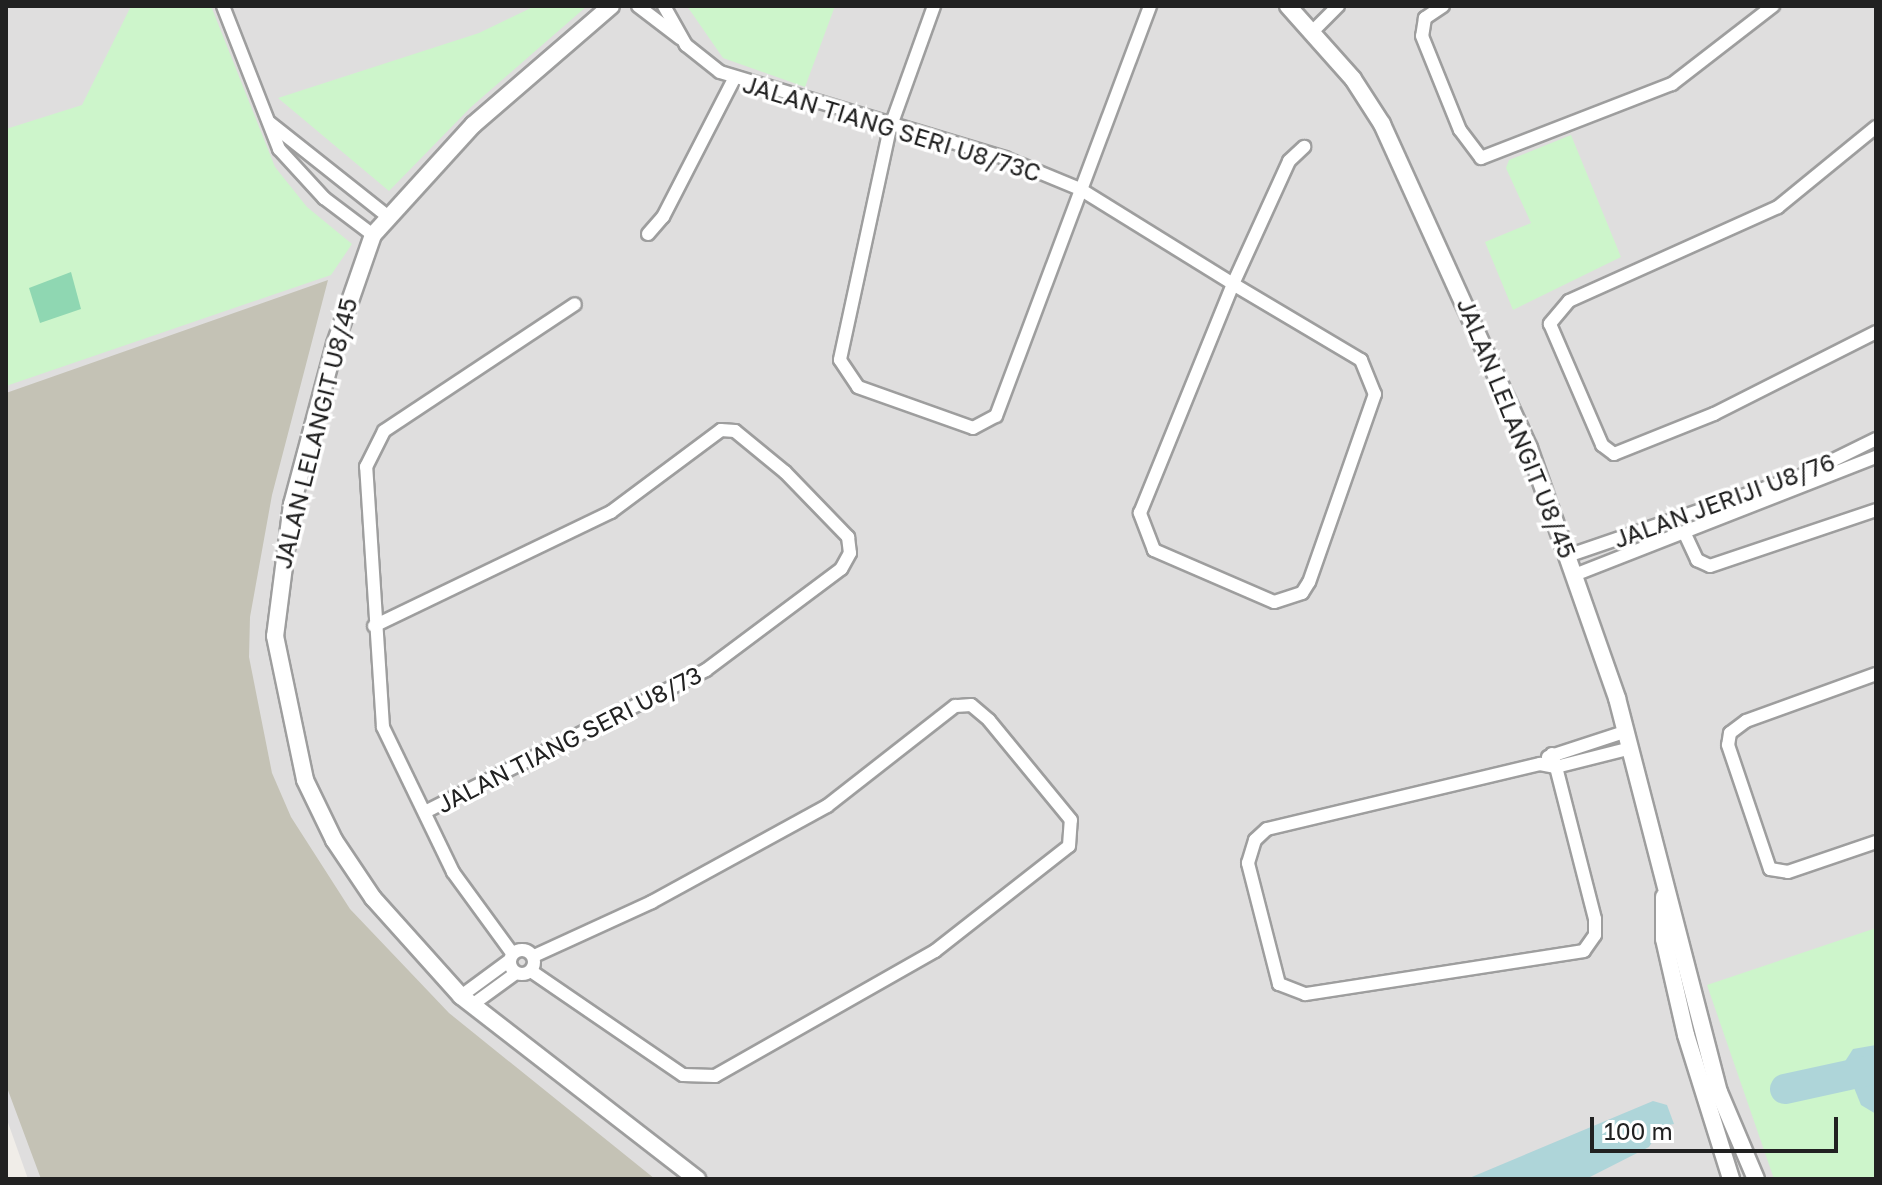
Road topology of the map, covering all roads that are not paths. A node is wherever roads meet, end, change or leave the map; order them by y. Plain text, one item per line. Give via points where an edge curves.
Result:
1 (223, 6) edge
2 (611, 6) edge
3 (638, 6) edge
4 (664, 6) edge
5 (934, 6) edge
6 (1150, 6) edge
7 (1338, 6) edge
8 (1443, 6) edge
9 (1773, 6) edge
10 (1295, 8) edge
11 (1311, 33) junction
12 (680, 38) junction
13 (734, 79) junction
14 (270, 123) junction
15 (1876, 127) edge
16 (890, 128) junction
17 (1304, 147) dead end
18 (1080, 189) junction
19 (386, 215) junction
20 (648, 234) dead end
21 (373, 235) junction
22 (1233, 284) junction
23 (575, 304) dead end
24 (1876, 332) edge
25 (1876, 439) edge
26 (1875, 460) edge
27 (1876, 510) edge
28 (1685, 534) junction
29 (1570, 555) junction
30 (1577, 574) junction
31 (374, 626) junction
32 (1876, 674) edge
33 (1627, 731) junction
34 (1631, 748) junction
35 (1554, 761) junction
36 (427, 811) junction
37 (1876, 842) edge
38 (1664, 888) junction
39 (511, 956) junction
40 (534, 956) junction
41 (531, 971) junction
42 (516, 973) junction
43 (467, 1000) junction
44 (1754, 1176) edge
45 (697, 1179) edge
46 (1731, 1179) edge

1 - 14 street
2 - 19 street, JALAN LELANGIT U8/45 via 473,125
3 - 12 street, JALAN TIANG SERI U8/73C
4 - 12 street, JALAN TIANG SERI U8/73C
5 - 16 street
6 - 18 street
7 - 11 street
8 - 9 street via 1425,18 1422,36 1460,130 1481,158 1672,84
10 - 11 street, JALAN LELANGIT U8/45
11 - 29 street, JALAN LELANGIT U8/45 via 1382,124 1485,344
12 - 13 street, JALAN TIANG SERI U8/73C
13 - 16 street, JALAN TIANG SERI U8/73C
13 - 20 street
14 - 19 street
14 - 21 street via 294,168
15 - 24 street via 1778,207 1569,301 1550,324 1602,445 1620,454 1845,352
16 - 18 street, JALAN TIANG SERI U8/73C via 1005,158
16 - 18 street via 841,366 858,387 960,425 980,427 996,416
17 - 22 street via 1289,161
18 - 22 street, JALAN TIANG SERI U8/73C
19 - 21 street, JALAN LELANGIT U8/45
21 - 43 street, JALAN LELANGIT U8/45 via 323,383 281,551 278,672 305,780 334,840 392,922
22 - 22 street, JALAN TIANG SERI U8/73C via 1142,505 1141,525 1154,550 1281,602 1302,593 1309,582 1375,386 1357,356
23 - 31 street, JALAN TIANG SERI U8/73 via 376,439 365,478
25 - 29 street, JALAN JERIJI U8/76 via 1801,476
26 - 28 street, JALAN JERIJI U8/76
27 - 28 street via 1710,566 1697,560
28 - 30 street, JALAN JERIJI U8/76
29 - 30 street, JALAN LELANGIT U8/45
30 - 33 street, JALAN LELANGIT U8/45
31 - 36 street, JALAN TIANG SERI U8/73 via 383,727
31 - 36 street, JALAN TIANG SERI U8/73 via 621,506 721,430 735,431 775,463 848,537 850,553 841,569 706,670
32 - 37 street via 1746,721 1730,733 1728,745 1775,872
33 - 34 street, JALAN LELANGIT U8/45
33 - 35 street
34 - 35 street
34 - 38 street, JALAN LELANGIT U8/45
35 - 35 street via 1595,919 1595,935 1584,951 1305,994 1279,984 1248,871 1248,854 1260,835 1293,820
36 - 39 street, JALAN TIANG SERI U8/73 via 453,872
38 - 44 street, JALAN LELANGIT U8/45 via 1682,933 1731,1126
38 - 46 street, JALAN LELANGIT U8/45 via 1664,939 1686,1035
39 - 40 street via 522,949
39 - 42 street, JALAN TIANG SERI U8/73
39 - 43 street
40 - 41 street
40 - 41 street via 652,902 827,806 955,706 971,705 989,720 1068,813 1069,846 926,958 735,1066 696,1079
41 - 42 street
42 - 43 street
43 - 45 street, JALAN LELANGIT U8/45

